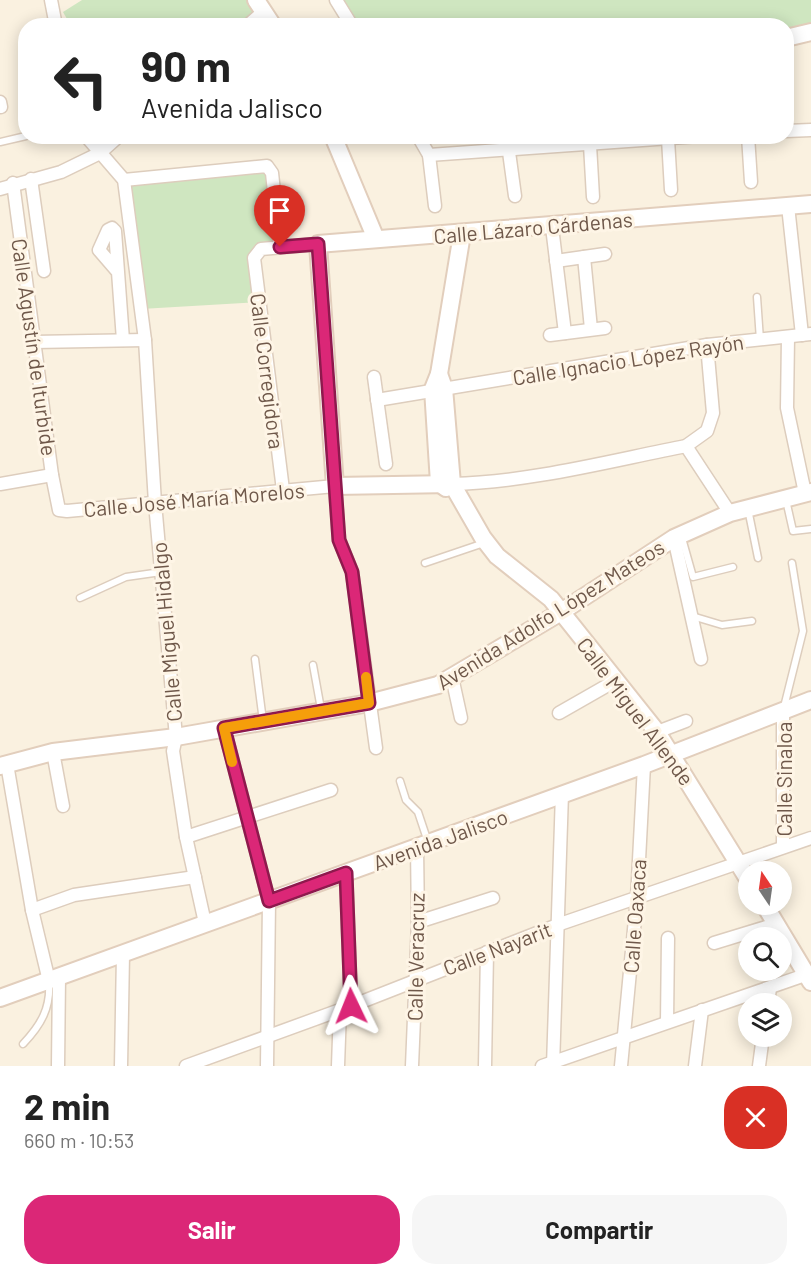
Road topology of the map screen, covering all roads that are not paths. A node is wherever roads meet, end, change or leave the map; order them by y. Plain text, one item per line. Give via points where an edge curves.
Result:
1 (51, 0) edge
2 (336, 0) edge
3 (54, 18) edge
4 (347, 18) edge
5 (811, 32) edge
6 (794, 36) edge
7 (811, 130) edge
8 (794, 131) edge
9 (18, 138) edge
10 (0, 142) edge
11 (93, 144) edge
12 (110, 144) edge
13 (336, 144) edge
14 (423, 144) edge
15 (603, 144) edge
16 (668, 144) edge
17 (749, 144) edge
18 (590, 145) junction
19 (509, 152) junction
20 (100, 153) junction
21 (429, 155) junction
22 (31, 179) junction
23 (124, 180) junction
24 (752, 182) dead end
25 (13, 183) junction
26 (0, 189) edge
27 (671, 190) dead end
28 (515, 196) dead end
29 (593, 197) dead end
30 (811, 204) edge
31 (435, 206) dead end
32 (788, 206) junction
33 (552, 227) junction
34 (462, 234) junction
35 (376, 239) junction
36 (318, 244) junction
37 (280, 247) junction
38 (256, 252) joint
39 (605, 254) dead end
40 (584, 257) junction
41 (556, 261) junction
42 (44, 271) dead end
43 (118, 272) dead end
44 (757, 297) dead end
45 (605, 328) dead end
46 (591, 329) junction
47 (566, 333) junction
48 (807, 334) edge
49 (550, 335) dead end
50 (788, 337) junction
51 (123, 340) junction
52 (145, 340) junction
53 (760, 340) junction
54 (34, 342) junction
55 (707, 345) junction
56 (374, 377) dead end
57 (439, 383) junction
58 (377, 400) junction
59 (686, 446) junction
60 (386, 464) dead end
61 (52, 475) junction
62 (0, 484) edge
63 (446, 484) junction
64 (335, 486) junction
65 (283, 490) junction
66 (808, 492) edge
67 (785, 497) junction
68 (155, 504) junction
69 (747, 507) junction
70 (59, 510) joint
71 (730, 513) junction
72 (811, 529) edge
73 (677, 536) junction
74 (486, 542) junction
75 (758, 558) dead end
76 (425, 563) dead end
77 (792, 563) dead end
78 (733, 567) dead end
79 (161, 572) junction
80 (80, 598) dead end
81 (561, 612) junction
82 (692, 616) junction
83 (752, 621) dead end
84 (255, 659) dead end
85 (701, 659) dead end
86 (313, 665) dead end
87 (452, 677) junction
88 (615, 681) junction
89 (811, 700) edge
90 (369, 703) junction
91 (321, 711) junction
92 (783, 711) junction
93 (559, 713) dead end
94 (461, 718) dead end
95 (263, 721) junction
96 (686, 721) dead end
97 (224, 728) junction
98 (657, 732) junction
99 (176, 737) junction
100 (376, 748) dead end
101 (53, 752) junction
102 (672, 754) junction
103 (3, 765) edge
104 (644, 765) junction
105 (400, 781) dead end
106 (332, 790) dead end
107 (562, 793) junction
108 (63, 806) dead end
109 (245, 818) junction
110 (186, 837) junction
111 (811, 838) edge
112 (423, 845) junction
113 (783, 847) junction
114 (738, 861) edge
115 (744, 861) edge
116 (738, 863) edge
117 (346, 873) junction
118 (195, 878) junction
119 (493, 897) dead end
120 (637, 898) junction
121 (269, 901) junction
122 (32, 910) junction
123 (771, 915) edge
124 (418, 922) junction
125 (205, 923) junction
126 (560, 924) junction
127 (776, 924) junction
128 (668, 938) dead end
129 (714, 943) dead end
130 (487, 952) junction
131 (123, 954) junction
132 (810, 977) edge
133 (54, 979) junction
134 (416, 979) junction
135 (770, 988) junction
136 (769, 993) edge
137 (0, 998) edge
138 (346, 1008) junction
139 (702, 1010) junction
140 (667, 1022) junction
141 (268, 1036) junction
142 (626, 1037) junction
143 (23, 1044) dead end
144 (762, 1047) edge
145 (190, 1065) edge
146 (550, 1065) edge
147 (58, 1066) edge
148 (121, 1066) edge
149 (267, 1066) edge
150 (338, 1066) edge
151 (412, 1066) edge
152 (485, 1066) edge
153 (621, 1066) edge
154 (695, 1066) edge
155 (759, 1066) edge

1 - 3 street
2 - 4 street
5 - 6 main road
7 - 8 street
9 - 10 lane
11 - 20 street
12 - 20 street
13 - 35 main road
14 - 21 street
15 - 18 street
16 - 27 street
17 - 24 street
18 - 19 street
18 - 29 street
19 - 21 street
19 - 28 street
20 - 22 street via 62,172
20 - 23 street
21 - 31 street
22 - 25 street
22 - 42 street
23 - 37 street via 269,168
23 - 52 street, Calle Miguel Hidalgo
25 - 26 street
25 - 54 street, Calle Agustín de Iturbide
30 - 32 main road, Calle Lázaro Cárdenas
32 - 33 main road, Calle Lázaro Cárdenas
32 - 48 street
33 - 34 main road, Calle Lázaro Cárdenas
33 - 41 street
34 - 35 main road, Calle Lázaro Cárdenas
34 - 57 main road
35 - 36 main road, Calle Lázaro Cárdenas
36 - 37 street, Calle Lázaro Cárdenas
36 - 64 main road
37 - 38 street, Calle Lázaro Cárdenas
38 - 65 street, Calle Corregidora
39 - 40 street
40 - 41 street
40 - 46 street
41 - 47 street
43 - 51 street
44 - 53 lane
45 - 46 street
46 - 47 street
47 - 49 street
48 - 50 street, Calle Ignacio López Rayón
50 - 53 street, Calle Ignacio López Rayón
50 - 66 street via 787,408
51 - 52 street
51 - 54 street
52 - 68 street, Calle Miguel Hidalgo
53 - 55 street, Calle Ignacio López Rayón
54 - 61 street, Calle Agustín de Iturbide
55 - 57 street, Calle Ignacio López Rayón
55 - 59 street, Calle José María Morelos via 713,413 707,431
56 - 58 street
57 - 58 street, Calle Ignacio López Rayón
57 - 63 main road
58 - 60 street
59 - 63 street, Calle José María Morelos via 495,483
59 - 71 street
61 - 62 street
61 - 70 street, Calle Agustín de Iturbide
63 - 64 main road, Calle José María Morelos
63 - 74 main road, Calle Miguel Allende via 464,501
64 - 65 street, Calle José María Morelos
64 - 90 street via 339,540 352,572
65 - 68 street, Calle José María Morelos
66 - 67 main road, Avenida Adolfo López Mateos
67 - 69 main road, Avenida Adolfo López Mateos
67 - 72 lane via 792,531
68 - 70 street, Calle José María Morelos
68 - 79 street, Calle Miguel Hidalgo
69 - 71 main road, Avenida Adolfo López Mateos
69 - 75 lane
71 - 73 main road, Avenida Adolfo López Mateos
73 - 78 lane via 693,577
73 - 81 main road, Avenida Adolfo López Mateos
73 - 82 street
74 - 76 lane
74 - 81 main road, Calle Miguel Allende via 497,556 551,598
77 - 92 lane via 802,631
79 - 80 lane via 117,580
79 - 99 street, Calle Miguel Hidalgo
81 - 87 main road, Avenida Adolfo López Mateos
81 - 88 main road, Calle Miguel Allende
82 - 83 lane via 722,625
82 - 85 street
84 - 95 lane
86 - 91 lane
87 - 90 main road, Avenida Adolfo López Mateos via 438,685
87 - 94 street
88 - 93 street
88 - 98 main road, Calle Miguel Allende
89 - 92 main road, Avenida Jalisco
90 - 91 main road, Avenida Adolfo López Mateos
90 - 100 street
91 - 95 main road, Avenida Adolfo López Mateos
92 - 102 main road, Avenida Jalisco
92 - 113 street, Calle Sinaloa
95 - 97 main road, Avenida Adolfo López Mateos
96 - 98 street
97 - 99 main road, Avenida Adolfo López Mateos
97 - 109 street
98 - 102 main road, Calle Miguel Allende
99 - 101 main road, Avenida Adolfo López Mateos
99 - 110 street, Calle Miguel Hidalgo via 173,751
101 - 103 main road, Avenida Adolfo López Mateos
101 - 108 street
102 - 104 main road, Avenida Jalisco
102 - 114 main road, Calle Miguel Allende
103 - 122 street
104 - 107 main road, Avenida Jalisco
104 - 120 street, Calle Oaxaca
105 - 112 lane via 406,800 418,812
106 - 109 street
107 - 112 main road, Avenida Jalisco
107 - 126 street
109 - 110 street
109 - 121 street
110 - 118 street, Calle Miguel Hidalgo
111 - 113 street, Calle Nayarit
112 - 117 main road, Avenida Jalisco
112 - 124 street, Calle Veracruz
113 - 115 street, Calle Nayarit
116 - 120 street, Calle Nayarit
117 - 121 main road, Avenida Jalisco
117 - 138 street
118 - 122 street via 74,895
118 - 125 street, Calle Miguel Hidalgo
119 - 124 street
120 - 126 street, Calle Nayarit
120 - 142 street, Calle Oaxaca
121 - 125 main road, Avenida Jalisco
121 - 141 street
122 - 133 street
123 - 127 main road
124 - 134 street, Calle Veracruz
125 - 131 main road, Avenida Jalisco
126 - 130 street, Calle Nayarit
126 - 146 street
127 - 129 street
127 - 132 main road
128 - 140 street
130 - 134 street, Calle Nayarit
130 - 152 street
131 - 133 main road, Avenida Jalisco
131 - 148 street
132 - 135 street
133 - 137 main road, Avenida Jalisco
133 - 143 lane via 44,1018
133 - 147 street
134 - 138 street, Calle Nayarit
134 - 151 street, Calle Veracruz
135 - 136 street
135 - 139 street
138 - 141 street, Calle Nayarit
138 - 150 street
139 - 140 street
139 - 154 street
140 - 142 street
141 - 145 street, Calle Nayarit
141 - 149 street
142 - 146 street
142 - 153 street, Calle Oaxaca
144 - 155 street

